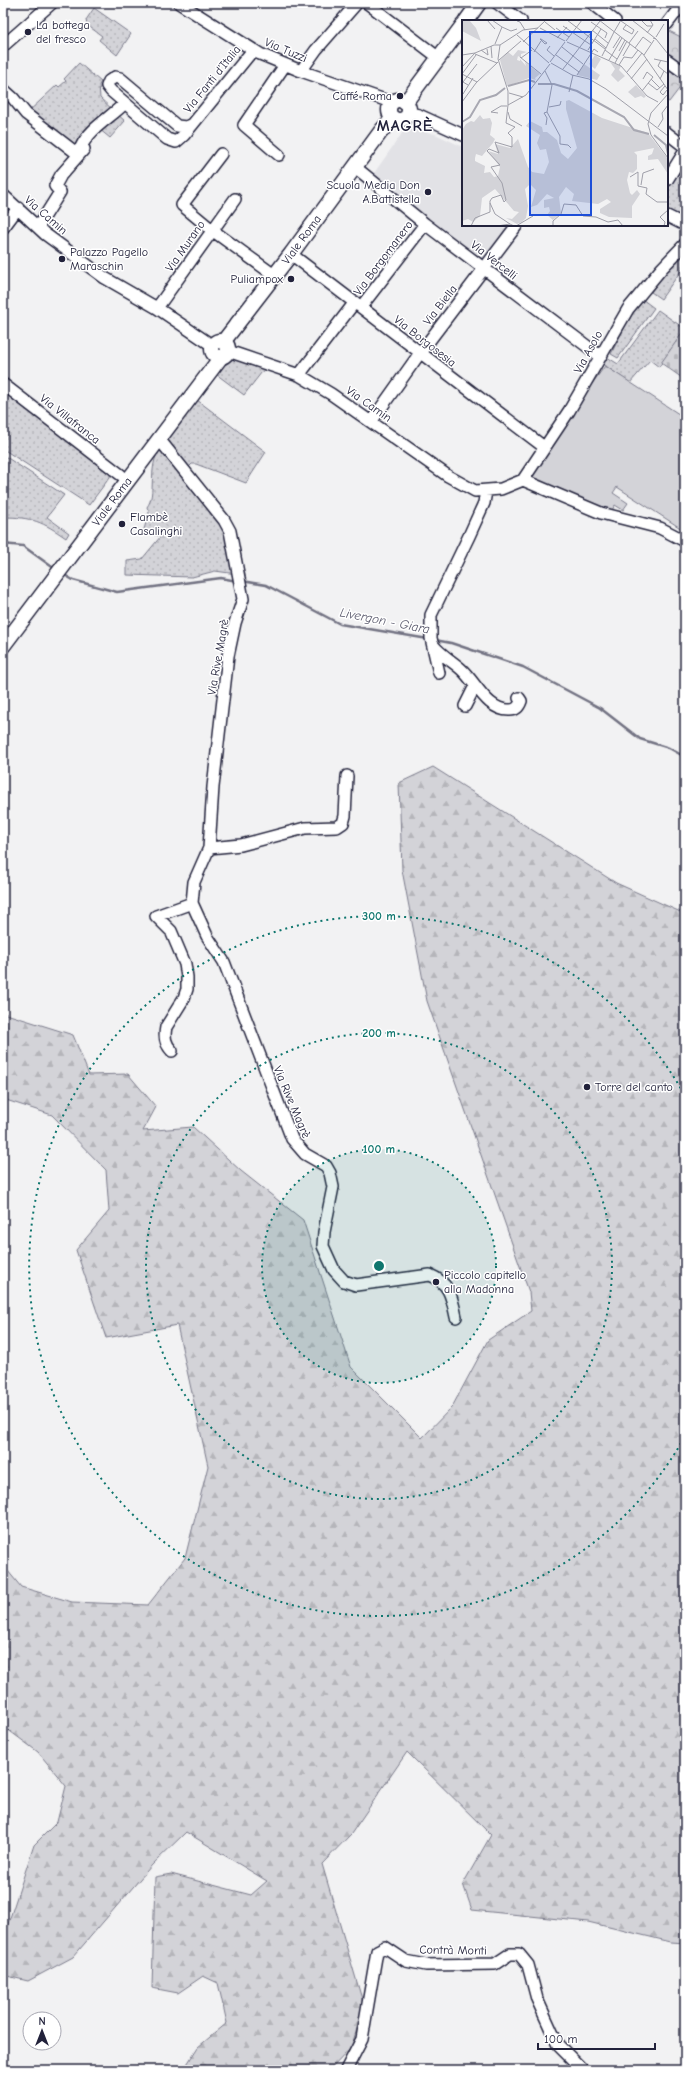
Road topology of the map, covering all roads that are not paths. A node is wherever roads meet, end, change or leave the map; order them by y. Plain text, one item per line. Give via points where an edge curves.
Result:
1 (52, 3) edge
2 (179, 3) edge
3 (357, 3) edge
4 (367, 3) edge
5 (479, 3) edge
6 (497, 3) edge
7 (592, 3) edge
8 (683, 3) edge
9 (193, 6) edge
10 (467, 20) edge
11 (520, 20) edge
12 (614, 20) edge
13 (668, 23) edge
14 (462, 26) edge
15 (3, 46) edge
16 (253, 50) junction
17 (439, 58) junction
18 (668, 61) edge
19 (284, 65) junction
20 (301, 71) junction
21 (684, 71) edge
22 (3, 89) edge
23 (125, 103) junction
24 (407, 108) junction
25 (392, 111) junction
26 (184, 130) junction
27 (668, 134) edge
28 (462, 135) edge
29 (685, 147) edge
30 (685, 151) edge
31 (81, 152) junction
32 (221, 154) dead end
33 (280, 155) dead end
34 (355, 167) junction
35 (668, 178) edge
36 (3, 195) edge
37 (235, 198) dead end
38 (18, 208) junction
39 (668, 216) edge
40 (425, 224) junction
41 (685, 225) edge
42 (516, 226) edge
43 (38, 227) junction
44 (3, 228) edge
45 (212, 230) junction
46 (685, 244) edge
47 (291, 254) junction
48 (484, 270) junction
49 (274, 275) junction
50 (358, 305) junction
51 (157, 308) junction
52 (220, 350) junction
53 (420, 353) junction
54 (600, 356) junction
55 (299, 375) junction
56 (3, 384) edge
57 (371, 422) junction
58 (156, 436) junction
59 (544, 447) junction
60 (124, 477) junction
61 (523, 480) junction
62 (486, 491) junction
63 (685, 541) edge
64 (21, 617) junction
65 (3, 635) edge
66 (432, 645) junction
67 (3, 646) edge
68 (439, 673) dead end
69 (475, 686) junction
70 (519, 698) dead end
71 (465, 706) dead end
72 (346, 776) dead end
73 (209, 848) junction
74 (192, 902) junction
75 (172, 1051) dead end
76 (456, 1317) dead end
77 (346, 2070) edge
78 (583, 2070) edge

1 - 15 street
2 - 9 street, Via Tuzzi
3 - 20 street
4 - 17 street
5 - 10 main road
6 - 11 street
7 - 12 street
8 - 13 street
9 - 16 street, Via Tuzzi
14 - 17 main road
16 - 19 street, Via Tuzzi
16 - 26 street, Via Fanti d'Italia
17 - 24 main road
18 - 21 street
19 - 20 street, Via Tuzzi
19 - 33 street via 244,125
20 - 25 street, Via Tuzzi via 385,100
22 - 31 street via 26,114
23 - 26 street via 167,139 176,142
23 - 26 street via 108,89 112,78 120,78
23 - 31 street via 89,135 81,147
24 - 25 main road via 397,101
24 - 28 street
25 - 34 main road, Viale Roma
27 - 29 street
30 - 35 street
31 - 43 street via 61,175 55,186 60,192
32 - 45 street via 182,204
34 - 40 street, Via Vercelli
34 - 47 main road, Viale Roma
36 - 38 street, Via Camin
37 - 45 street, Via Murano
38 - 43 street, Via Camin
38 - 44 street
39 - 41 street
40 - 48 street, Via Vercelli
40 - 50 street, Via Borgomanero
42 - 48 street, Via Biella
43 - 51 street, Via Camin via 105,278
45 - 49 street
45 - 51 street, Via Murano
46 - 54 street, Via Asolo via 628,309
47 - 49 main road, Viale Roma
47 - 50 street, Via Borgosesia
48 - 53 street, Via Biella
48 - 54 street, Via Vercelli
49 - 52 main road, Viale Roma
50 - 53 street, Via Borgosesia
50 - 55 street, Via Borgomanero
51 - 52 street, Via Camin
52 - 55 street, Via Camin
52 - 58 main road, Viale Roma via 206,364
53 - 57 street, Via Biella
53 - 59 street, Via Borgosesia
54 - 59 street, Via Asolo via 569,411
55 - 57 street, Via Camin
56 - 60 street, Via Villafranca
57 - 62 street, Via Camin via 448,476 475,491
58 - 60 main road, Viale Roma
58 - 73 street, Via Rive Magrè via 224,520 230,531 242,591 243,599 230,650 223,693
59 - 61 street, Via Asolo
60 - 64 main road, Viale Roma
61 - 62 street, Via Camin via 501,489
61 - 63 street via 601,513 660,528
62 - 66 street via 484,503 432,615
64 - 65 main road, Viale Roma
64 - 67 main road, Viale Roma
66 - 68 street
66 - 69 street via 462,670
69 - 70 street via 491,703 506,710 518,708 521,701
69 - 71 street
72 - 73 street via 345,816 343,823 337,827 304,828 240,844
73 - 74 street, Via Rive Magrè via 194,882
74 - 75 street via 156,916 171,931 185,964 187,976 187,989 166,1027 167,1045
74 - 76 street, Via Rive Magrè via 207,936 224,962 292,1139 305,1154 326,1166 333,1180 323,1246 334,1270 344,1281 356,1285 430,1275 438,1278 451,1294
77 - 78 street, Contrà Monti via 362,2039 377,1951 385,1947 406,1961 426,1965 495,1964 510,1954 519,1954 528,1965 537,1999 558,2044

